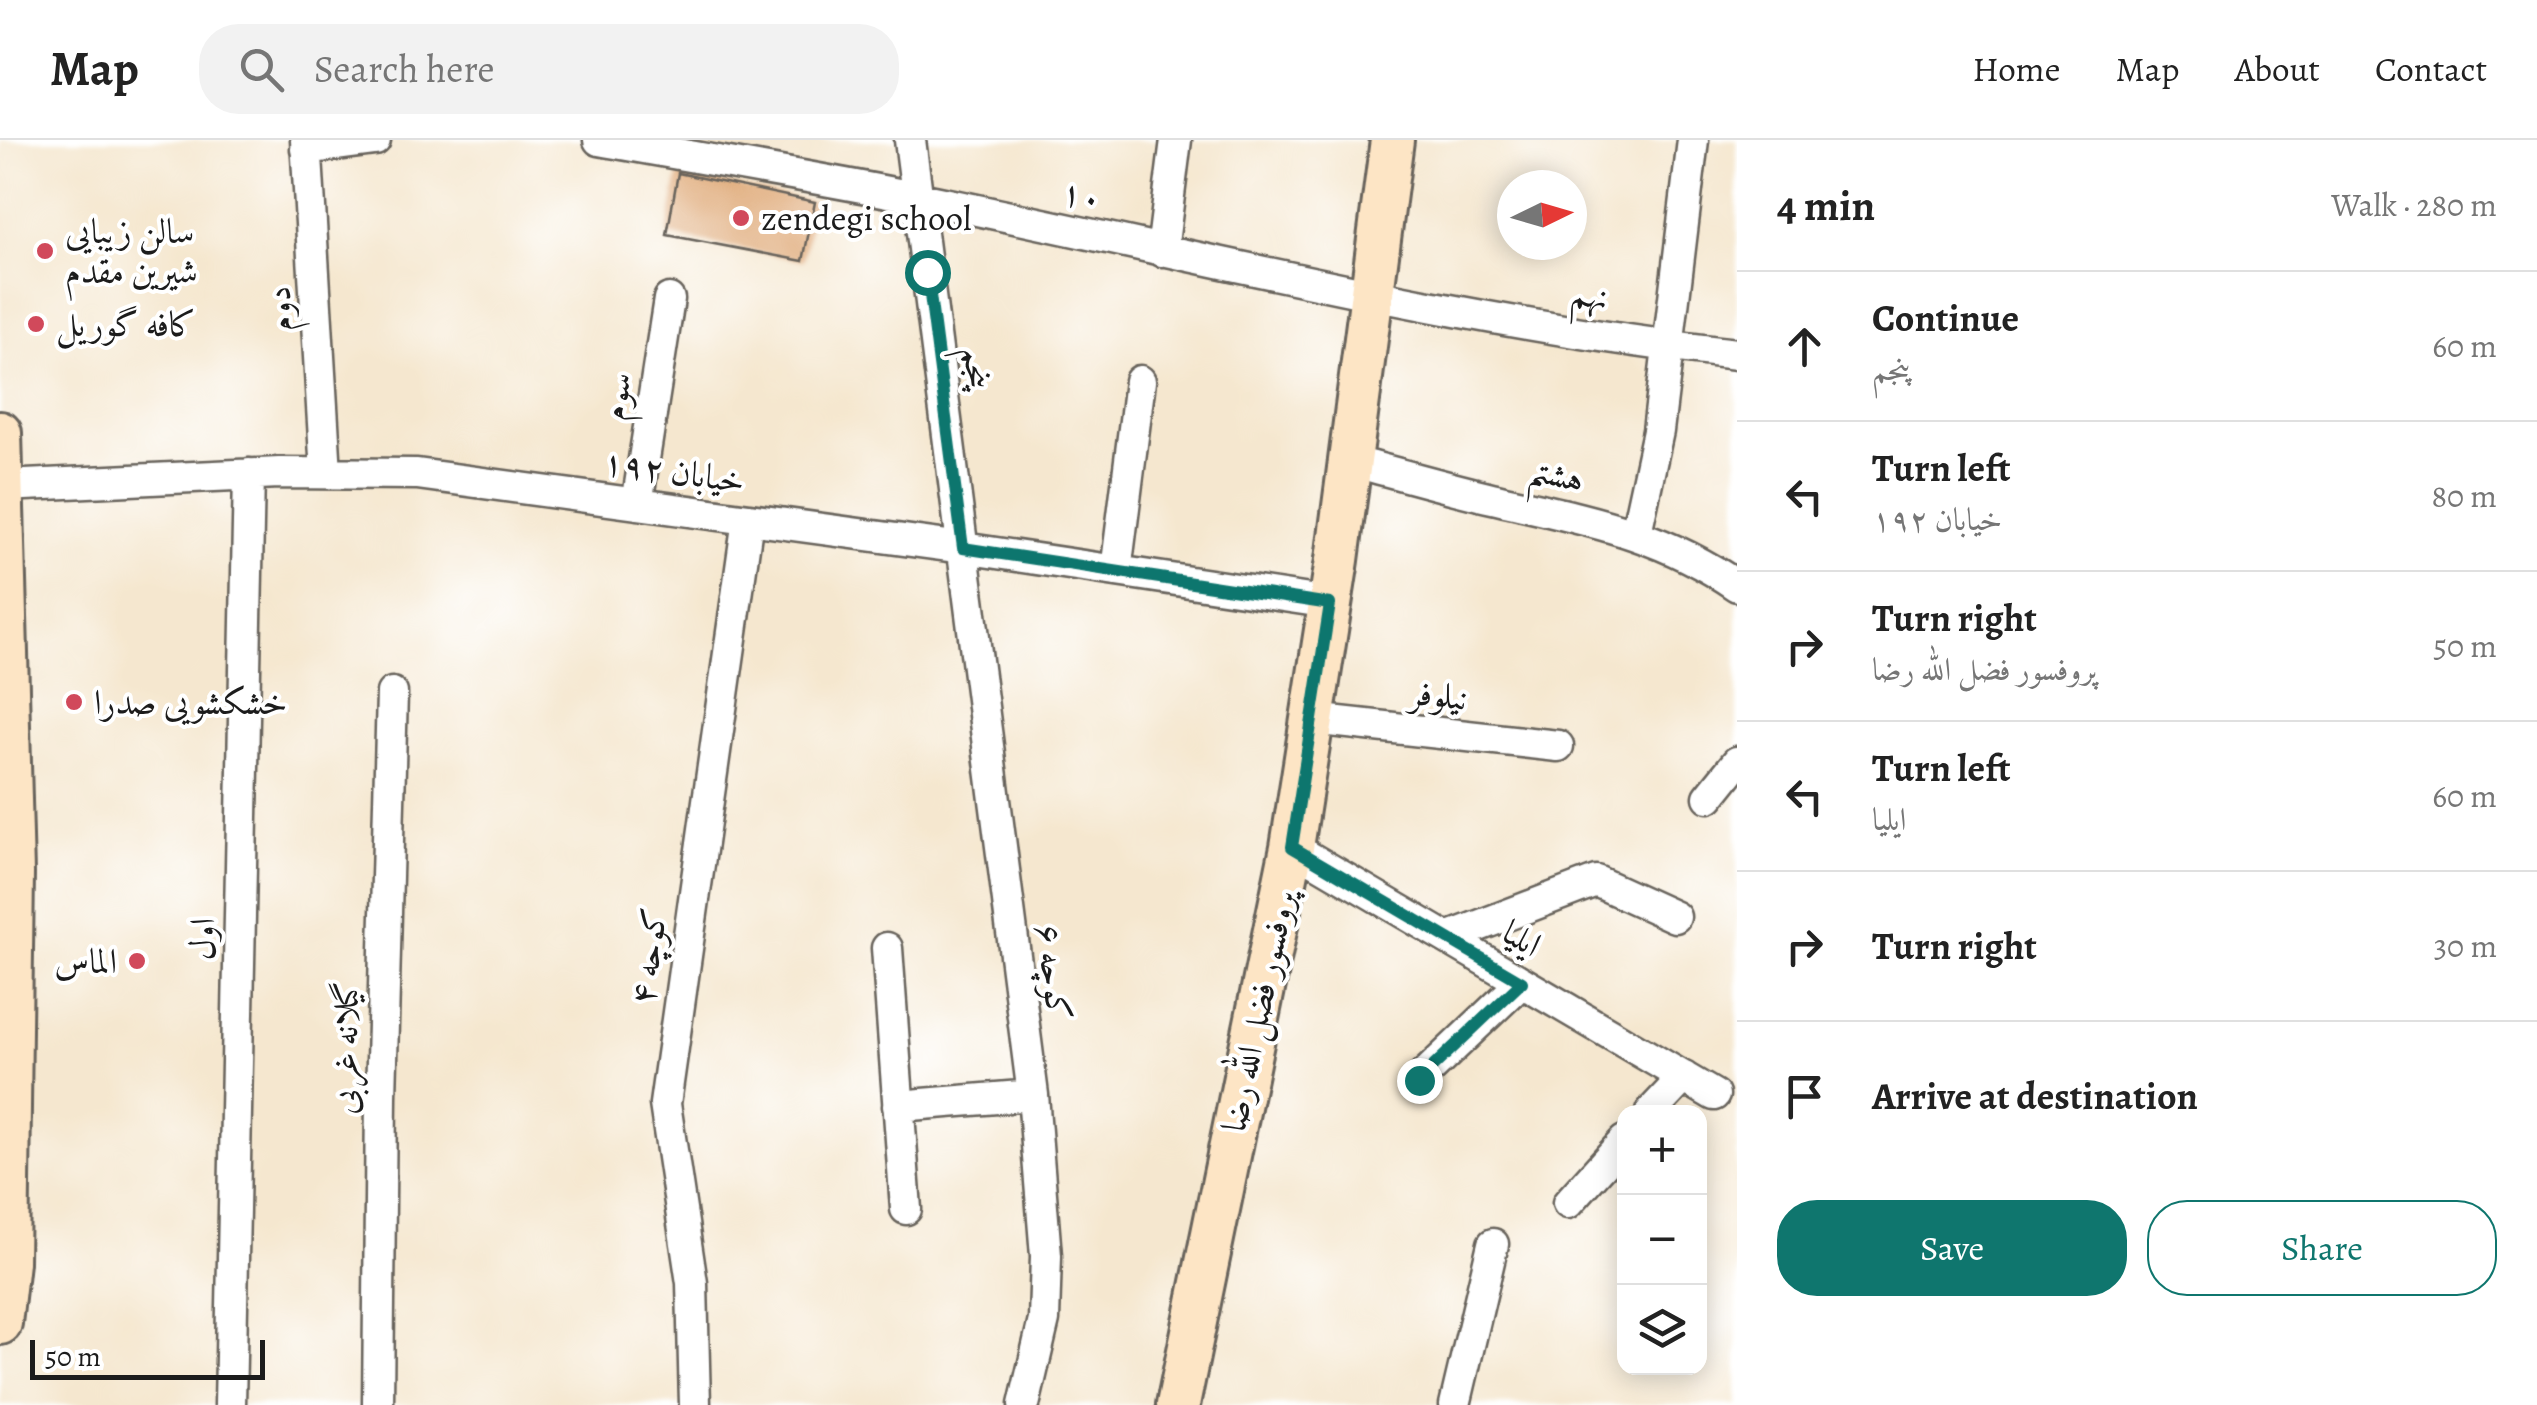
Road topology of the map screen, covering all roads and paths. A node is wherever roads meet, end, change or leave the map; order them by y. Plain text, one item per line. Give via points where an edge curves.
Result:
1 (375, 140) edge
2 (598, 140) edge
3 (910, 140) edge
4 (1176, 140) edge
5 (1392, 140) edge
6 (1693, 140) edge
7 (306, 145) edge
8 (918, 198) junction
9 (1162, 251) junction
10 (1372, 294) junction
11 (669, 299) dead end
12 (1669, 347) junction
13 (1737, 354) edge
14 (1140, 380) dead end
15 (0, 433) edge
16 (1350, 461) junction
17 (326, 473) junction
18 (248, 474) junction
19 (4, 486) junction
20 (637, 504) junction
21 (748, 519) junction
22 (1636, 533) junction
23 (963, 548) junction
24 (1116, 572) junction
25 (1737, 586) edge
26 (1330, 604) junction
27 (392, 693) dead end
28 (1312, 719) junction
29 (1558, 746) dead end
30 (1737, 762) edge
31 (1709, 797) dead end
32 (1292, 847) junction
33 (1675, 917) dead end
34 (1447, 938) junction
35 (887, 948) dead end
36 (6, 953) edge
37 (1522, 982) junction
38 (1684, 1077) junction
39 (1419, 1080) dead end
40 (1033, 1095) junction
41 (1714, 1095) dead end
42 (1658, 1105) edge
43 (898, 1106) junction
44 (1617, 1150) edge
45 (1568, 1203) dead end
46 (906, 1210) dead end
47 (1493, 1244) dead end
48 (0, 1323) edge
49 (230, 1405) edge
50 (378, 1405) edge
51 (695, 1405) edge
52 (1024, 1405) edge
53 (1178, 1405) edge
54 (1455, 1405) edge

1 - 7 street
2 - 8 street, ۱۰
3 - 8 street, پنجم
4 - 9 street
5 - 10 main road, پروفسور فضل الله رضا
6 - 12 street
7 - 17 street, دوم
8 - 9 street, ۱۰
8 - 23 street, پنجم
9 - 10 street, ۱۰
10 - 12 street, نهم
10 - 16 main road, پروفسور فضل الله رضا
11 - 20 street, سوم
12 - 13 street, نهم
12 - 22 street
14 - 24 street
15 - 19 main road
16 - 22 street, هشتم
16 - 26 main road, پروفسور فضل الله رضا
17 - 18 street, خیابان ۱۹۲
17 - 20 street, خیابان ۱۹۲ via 417,474
18 - 19 street, خیابان ۱۹۲
18 - 49 street, اول
19 - 36 main road
20 - 21 street, خیابان ۱۹۲
21 - 23 street, خیابان ۱۹۲
21 - 51 street, کوچه ۴ via 665,1104 692,1283
22 - 25 street, هشتم
23 - 24 street, خیابان ۱۹۲
23 - 40 street, کوچه ۶
24 - 26 street, خیابان ۱۹۲
26 - 28 main road, پروفسور فضل الله رضا
27 - 50 street, گیلانه غربی
28 - 29 street, نیلوفر
28 - 32 main road, پروفسور فضل الله رضا
30 - 31 street
32 - 34 street, ایلیا
32 - 53 main road, پروفسور فضل الله رضا
33 - 34 street via 1596,881
34 - 37 street, ایلیا
35 - 43 street
36 - 48 main road via 6,1262
37 - 38 street, ایلیا
37 - 39 street
38 - 41 street, ایلیا
38 - 42 street
40 - 43 street
40 - 52 street, کوچه ۶ via 1045,1304
43 - 46 street
44 - 45 street
47 - 54 street

